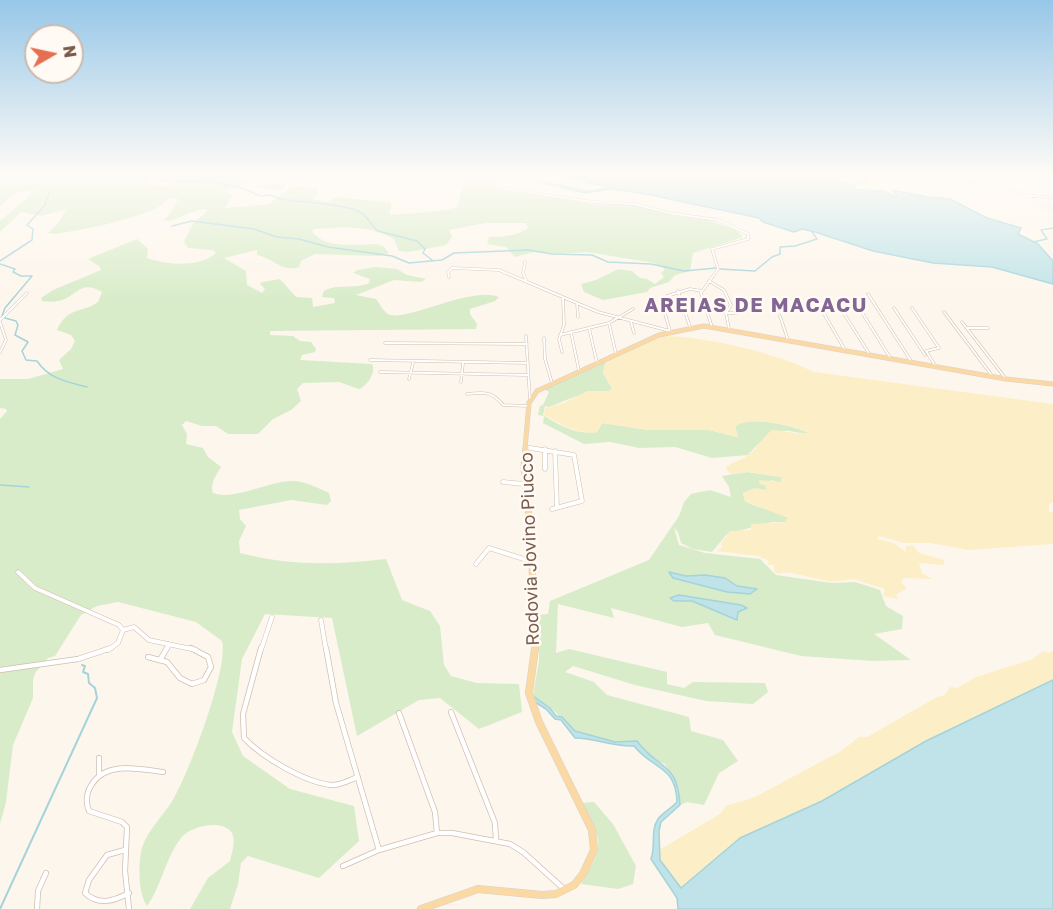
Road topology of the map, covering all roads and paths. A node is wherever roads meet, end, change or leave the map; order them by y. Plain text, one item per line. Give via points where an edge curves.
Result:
1 (692, 216) edge
2 (525, 262) dead end
3 (449, 278) dead end
4 (526, 281) junction
5 (710, 281) junction
6 (678, 291) junction
7 (702, 291) junction
8 (27, 293) dead end
9 (868, 294) dead end
10 (667, 296) dead end
11 (562, 299) junction
12 (577, 303) junction
13 (858, 306) dead end
14 (663, 308) dead end
15 (894, 308) dead end
16 (912, 308) dead end
17 (633, 309) dead end
18 (834, 309) dead end
19 (843, 312) dead end
20 (944, 312) dead end
21 (726, 313) junction
22 (737, 313) dead end
23 (780, 316) dead end
24 (578, 317) dead end
25 (619, 317) junction
26 (710, 320) junction
27 (0, 321) edge
28 (632, 322) junction
29 (962, 322) dead end
30 (609, 323) junction
31 (704, 326) junction
32 (690, 327) junction
33 (712, 327) junction
34 (589, 328) junction
35 (967, 328) junction
36 (988, 328) dead end
37 (729, 329) junction
38 (670, 331) junction
39 (571, 332) junction
40 (634, 333) dead end
41 (560, 335) junction
42 (526, 336) dead end
43 (544, 338) dead end
44 (788, 340) junction
45 (385, 343) dead end
46 (527, 344) junction
47 (845, 350) junction
48 (0, 352) edge
49 (562, 352) dead end
50 (616, 354) junction
51 (870, 355) junction
52 (891, 359) junction
53 (370, 360) dead end
54 (413, 363) dead end
55 (463, 363) dead end
56 (528, 363) junction
57 (597, 363) junction
58 (912, 363) junction
59 (934, 367) junction
60 (579, 371) junction
61 (380, 372) dead end
62 (411, 372) junction
63 (462, 374) junction
64 (527, 375) junction
65 (993, 377) junction
66 (409, 379) dead end
67 (1006, 379) junction
68 (461, 382) dead end
69 (552, 383) junction
70 (1053, 384) edge
71 (529, 391) junction
72 (537, 391) junction
73 (467, 394) dead end
74 (529, 403) junction
75 (525, 447) junction
76 (545, 449) junction
77 (555, 450) junction
78 (545, 469) dead end
79 (503, 482) dead end
80 (524, 484) junction
81 (557, 507) junction
82 (552, 509) dead end
83 (530, 561) junction
84 (476, 564) dead end
85 (18, 572) dead end
86 (272, 617) dead end
87 (321, 620) dead end
88 (123, 630) junction
89 (169, 644) junction
90 (147, 657) dead end
91 (160, 660) junction
92 (0, 670) edge
93 (451, 712) dead end
94 (399, 713) dead end
95 (99, 758) dead end
96 (163, 772) dead end
97 (99, 775) junction
98 (358, 777) junction
99 (437, 833) junction
100 (496, 840) junction
101 (125, 850) junction
102 (379, 850) junction
103 (343, 866) dead end
104 (46, 873) dead end
105 (565, 890) junction
106 (129, 893) junction
107 (37, 909) edge
108 (129, 909) edge
109 (421, 909) edge

1 - 5 street via 724,222 748,234 748,239 740,243 712,249 718,269
2 - 4 street
3 - 4 street via 452,268 489,268
4 - 11 street
5 - 7 street
5 - 21 street via 726,291 731,305
6 - 7 street
6 - 10 street
6 - 32 street
7 - 26 street
8 - 27 street
9 - 58 street
11 - 12 street
11 - 41 street via 564,325
12 - 24 street
12 - 25 street
13 - 52 street
14 - 38 street
15 - 59 street
16 - 59 street via 939,348 926,351
17 - 25 street
18 - 47 street via 823,312
19 - 51 street
20 - 65 street
21 - 22 street
21 - 37 street
23 - 44 street
25 - 28 street
25 - 30 street
26 - 31 main road
26 - 33 street
27 - 48 street via 6,337
28 - 38 street
28 - 40 street
29 - 35 street
30 - 34 street
30 - 50 street
31 - 32 main road
31 - 33 main road
32 - 38 main road
33 - 37 main road
34 - 39 street
34 - 57 street
35 - 36 street
35 - 67 street
37 - 44 main road
38 - 50 main road
39 - 41 street
39 - 60 street
41 - 49 street
42 - 46 street
43 - 69 street
44 - 47 main road
45 - 46 street
46 - 56 street
47 - 51 main road
50 - 57 main road
51 - 52 main road
52 - 58 main road
53 - 56 street
54 - 62 street
55 - 63 street
56 - 64 street
57 - 60 main road
58 - 59 main road
59 - 65 main road
60 - 69 main road
61 - 62 street
62 - 63 street
62 - 66 street
63 - 64 street
63 - 68 street
64 - 71 street
65 - 67 main road
67 - 70 main road
69 - 72 main road
71 - 72 street
71 - 74 street
72 - 74 main road
73 - 74 street via 492,393 503,405
74 - 75 main road, Rodovia Jovino Piucco
75 - 76 street
75 - 80 main road, Rodovia Jovino Piucco
76 - 77 street
76 - 78 street
77 - 81 street
77 - 81 street via 573,454 582,501
79 - 80 street
80 - 83 main road, Rodovia Jovino Piucco
81 - 82 street
83 - 84 street via 489,548
83 - 105 main road, Rodovia Jovino Piucco via 535,656 530,699 594,840 583,874
85 - 88 street via 38,590 117,621
86 - 98 street via 255,665 242,729 244,738 287,769 312,781 332,785
87 - 98 street via 336,703
88 - 89 street via 134,627 149,640
88 - 92 street via 116,645 108,650
89 - 91 street
89 - 91 street via 203,652 210,661 208,675 192,684 180,678 172,665
90 - 91 street
93 - 100 street via 495,823
94 - 99 street via 435,812
95 - 97 street
96 - 97 street via 110,769
97 - 101 street via 88,790 87,807 125,824
98 - 102 street
99 - 100 street
99 - 102 street
100 - 105 street via 524,852
101 - 106 street
101 - 106 street via 107,855 89,880 85,893 102,902
102 - 103 street
104 - 107 street via 38,891
105 - 109 main road via 542,895 478,889
106 - 108 street

